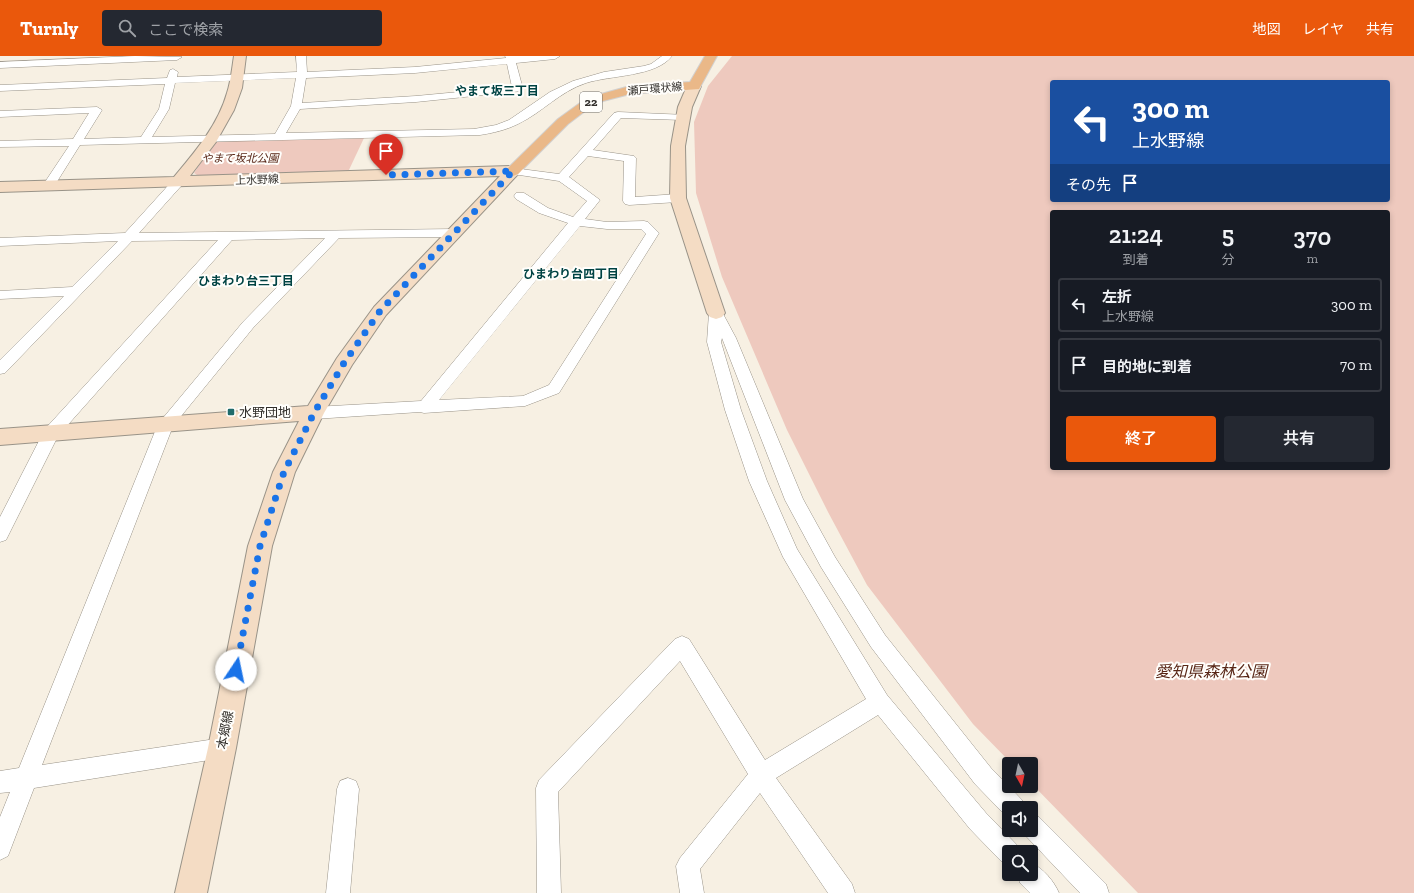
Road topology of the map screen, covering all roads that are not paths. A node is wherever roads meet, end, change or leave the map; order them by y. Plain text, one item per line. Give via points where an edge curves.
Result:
1 (177, 56) edge
2 (240, 56) edge
3 (301, 56) edge
4 (555, 56) edge
5 (667, 56) edge
6 (711, 56) edge
7 (511, 58) edge
8 (0, 65) edge
9 (302, 75) junction
10 (237, 79) junction
11 (171, 81) junction
12 (694, 86) junction
13 (0, 88) edge
14 (296, 106) junction
15 (0, 114) edge
16 (683, 117) junction
17 (279, 137) junction
18 (211, 138) junction
19 (145, 139) junction
20 (77, 141) junction
21 (0, 144) edge
22 (586, 152) junction
23 (513, 171) junction
24 (562, 178) junction
25 (178, 182) junction
26 (49, 185) junction
27 (0, 187) edge
28 (520, 196) dead end
29 (678, 198) junction
30 (575, 223) junction
31 (455, 233) junction
32 (336, 234) junction
33 (229, 235) junction
34 (129, 236) junction
35 (0, 242) edge
36 (75, 291) junction
37 (0, 294) edge
38 (716, 313) junction
39 (6, 356) edge
40 (0, 369) edge
41 (424, 408) junction
42 (314, 413) junction
43 (166, 424) junction
44 (51, 433) junction
45 (0, 437) edge
46 (0, 535) edge
47 (880, 702) junction
48 (222, 748) junction
49 (761, 775) junction
50 (26, 778) junction
51 (0, 782) edge
52 (348, 789) dead end
53 (1007, 801) edge
54 (1038, 832) edge
55 (1002, 846) edge
56 (0, 848) edge
57 (1036, 881) edge
58 (190, 893) edge
59 (338, 893) edge
60 (549, 893) edge
61 (692, 893) edge
62 (843, 893) edge
63 (1047, 893) edge
64 (1097, 893) edge

1 - 8 street
1 - 11 street
2 - 10 street
3 - 9 street
4 - 7 street
5 - 17 street via 662,62 647,68 603,75 575,83 556,92 517,121 498,129 474,132
6 - 12 main road, 瀬戸環状線
7 - 9 street via 415,70
7 - 14 street via 518,89 416,99
9 - 10 street
9 - 14 street
10 - 11 street
10 - 18 street via 224,117
11 - 13 street
11 - 19 street via 164,109
12 - 16 street
12 - 23 main road, 瀬戸環状線 / 22 via 645,88 600,98 571,115
14 - 17 street
15 - 20 street via 97,110
16 - 22 street via 618,116
16 - 29 street via 678,146
17 - 18 street
18 - 19 street
18 - 25 street
19 - 20 street
20 - 21 street
20 - 26 street
22 - 24 street
22 - 29 street via 630,158 629,201
23 - 24 street
23 - 25 street, 上水野線
23 - 31 street, 本郷線
24 - 30 street via 594,200
25 - 26 street, 上水野線
25 - 34 street
26 - 27 street, 上水野線
28 - 30 street via 545,212
29 - 38 street
30 - 41 street
30 - 41 street via 616,227 644,225 653,233 554,389 525,401
31 - 32 street
31 - 42 street, 本郷線 via 380,311
32 - 33 street
32 - 43 street via 248,326
33 - 34 street
33 - 44 street
34 - 35 street
34 - 36 street
36 - 37 street
36 - 39 street
38 - 47 street via 714,342 733,410 761,488 789,552
38 - 53 street via 729,338 794,500 828,562 878,641 983,776
39 - 40 street
41 - 42 street
42 - 43 street
42 - 48 street, 本郷線 via 284,472 260,546
43 - 44 street
43 - 50 street
44 - 45 street
44 - 46 street
47 - 49 street
47 - 55 street via 978,821
48 - 50 street
48 - 58 street, 本郷線
49 - 60 street via 682,645 546,788
49 - 61 street via 688,866
49 - 62 street
50 - 51 street
50 - 56 street
52 - 59 street
54 - 64 street
57 - 63 street

